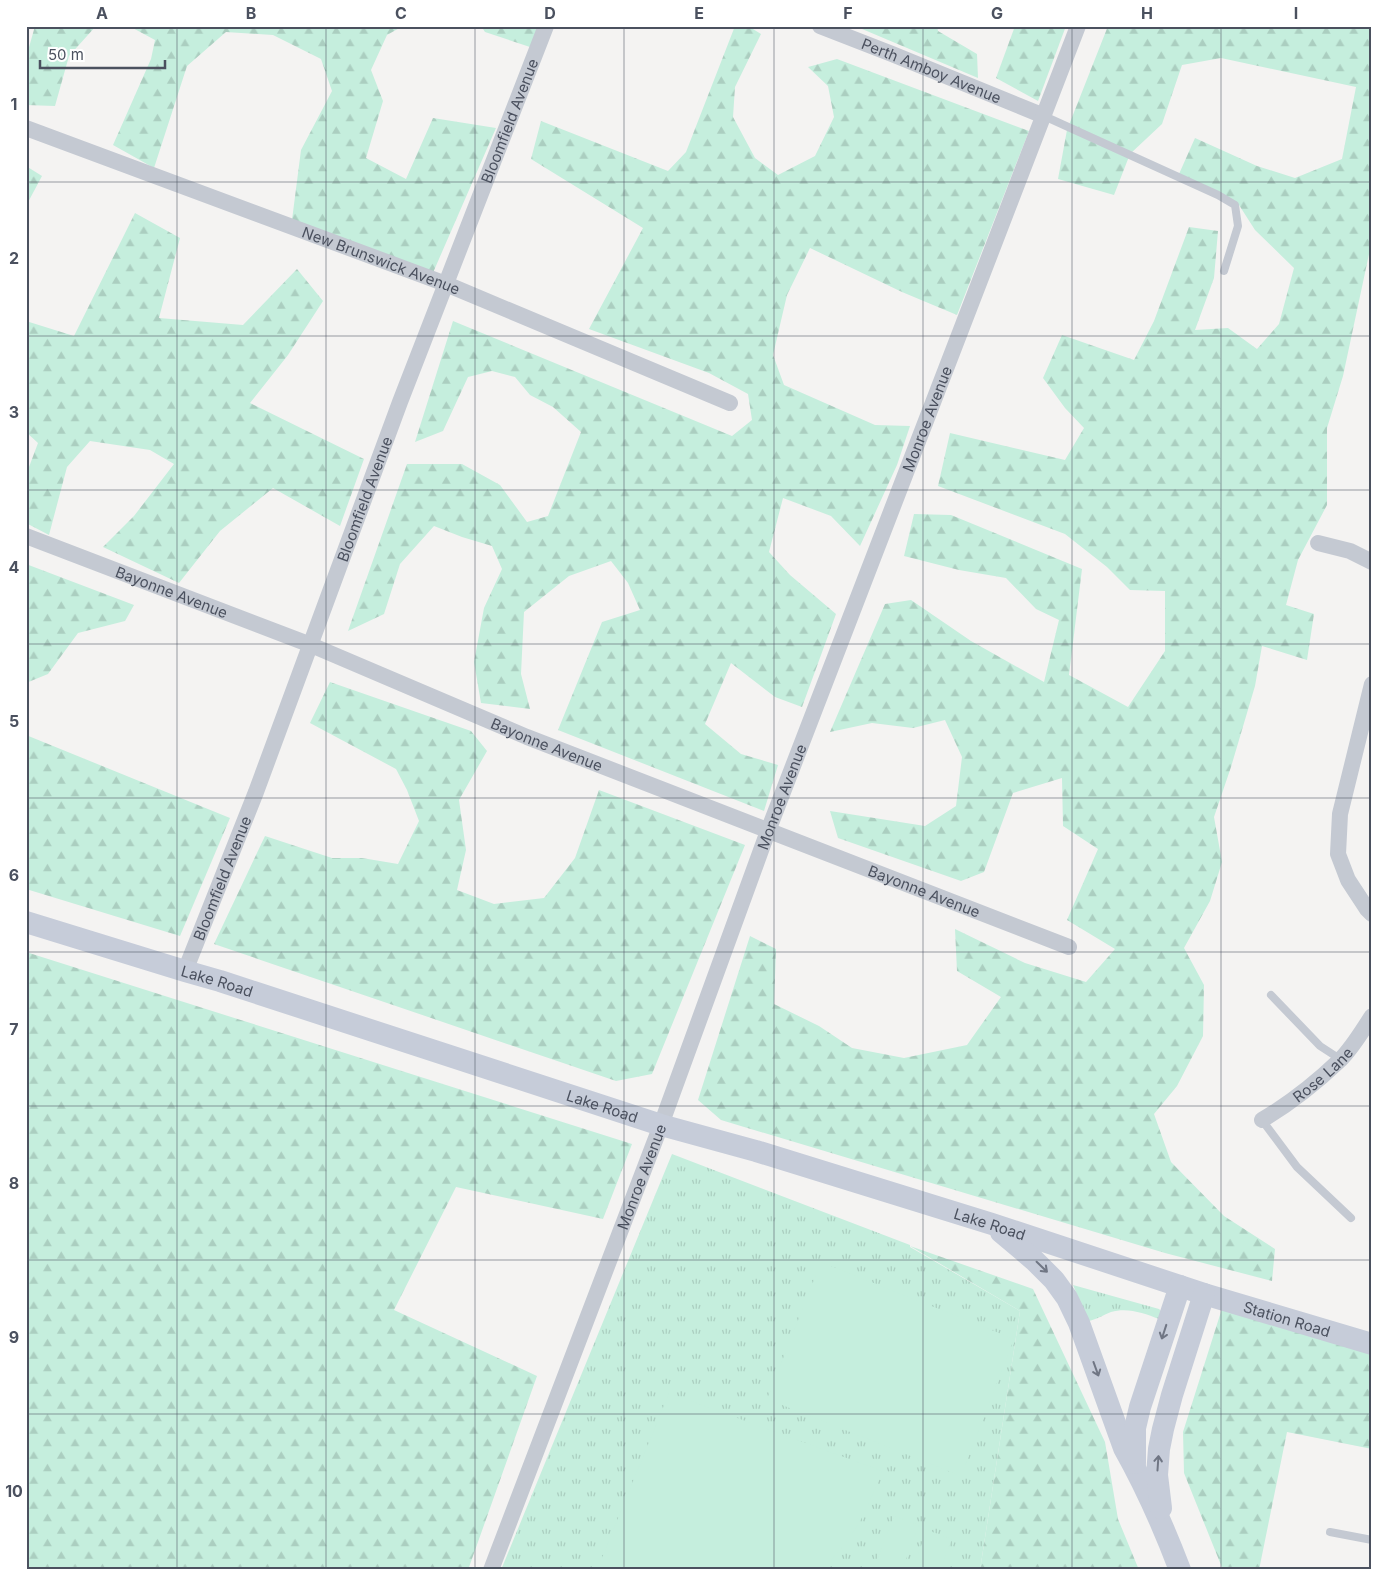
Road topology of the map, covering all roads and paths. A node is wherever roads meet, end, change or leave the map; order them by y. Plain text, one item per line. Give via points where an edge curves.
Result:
1 (546, 26) edge
2 (820, 26) edge
3 (1078, 26) edge
4 (1044, 116) junction
5 (26, 128) edge
6 (1224, 271) dead end
7 (446, 284) junction
8 (730, 403) dead end
9 (26, 536) edge
10 (1318, 543) dead end
11 (1372, 562) edge
12 (310, 645) junction
13 (1372, 684) edge
14 (768, 831) junction
15 (1372, 914) edge
16 (26, 922) edge
17 (1069, 946) dead end
18 (185, 971) junction
19 (1271, 995) dead end
20 (1372, 1016) edge
21 (1340, 1059) junction
22 (1262, 1120) joint
23 (661, 1125) junction
24 (1351, 1218) dead end
25 (992, 1224) junction
26 (1180, 1286) junction
27 (1204, 1294) junction
28 (1372, 1344) edge
29 (1135, 1467) junction
30 (1164, 1529) junction
31 (1330, 1532) dead end
32 (1372, 1540) edge
33 (491, 1570) edge
34 (1180, 1570) edge

1 - 7 street, Bloomfield Avenue
2 - 4 street, Perth Amboy Avenue
3 - 4 street, Monroe Avenue
4 - 6 lane via 1235,205 1238,226
4 - 14 street, Monroe Avenue
5 - 7 street, New Brunswick Avenue
7 - 8 street, New Brunswick Avenue
7 - 12 street, Bloomfield Avenue
9 - 12 street, Bayonne Avenue
10 - 11 street
12 - 14 street, Bayonne Avenue via 527,737
12 - 18 street, Bloomfield Avenue
13 - 15 street via 1340,814 1338,854 1348,880
14 - 17 street, Bayonne Avenue
14 - 23 street, Monroe Avenue
16 - 18 street, Lake Road
18 - 23 street, Lake Road
19 - 21 lane via 1320,1046
20 - 21 street, Rose Lane
21 - 22 street, Rose Lane via 1282,1108
22 - 24 lane via 1297,1167
23 - 25 street, Lake Road
23 - 33 street, Monroe Avenue
25 - 26 street, Lake Road
25 -> 29 street via 1034,1260 1067,1298 1124,1448
26 - 27 street, Lake Road
26 -> 29 street via 1140,1407 1135,1428
27 - 28 street, Station Road
30 -> 27 street via 1157,1475 1159,1449 1172,1395
29 - 30 street
30 - 34 street
31 - 32 lane

